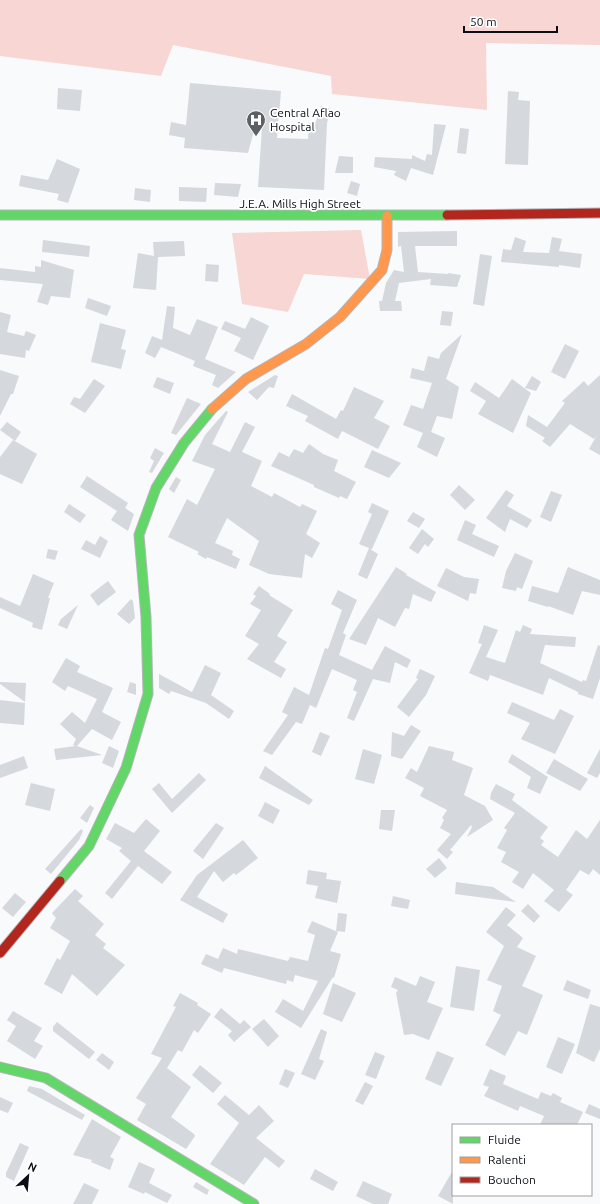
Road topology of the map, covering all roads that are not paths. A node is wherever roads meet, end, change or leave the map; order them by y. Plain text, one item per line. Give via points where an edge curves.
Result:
1 (600, 214) edge
2 (0, 215) edge
3 (387, 216) junction
4 (0, 953) edge
5 (0, 1067) edge
6 (254, 1204) edge

1 - 3 main road, J.E.A. Mills High Street
2 - 3 main road, J.E.A. Mills High Street
3 - 4 main road via 387,250 382,270 340,316 306,344 246,379 216,404 184,443 156,488 140,536 148,694 126,768 89,846
5 - 6 main road via 46,1078

